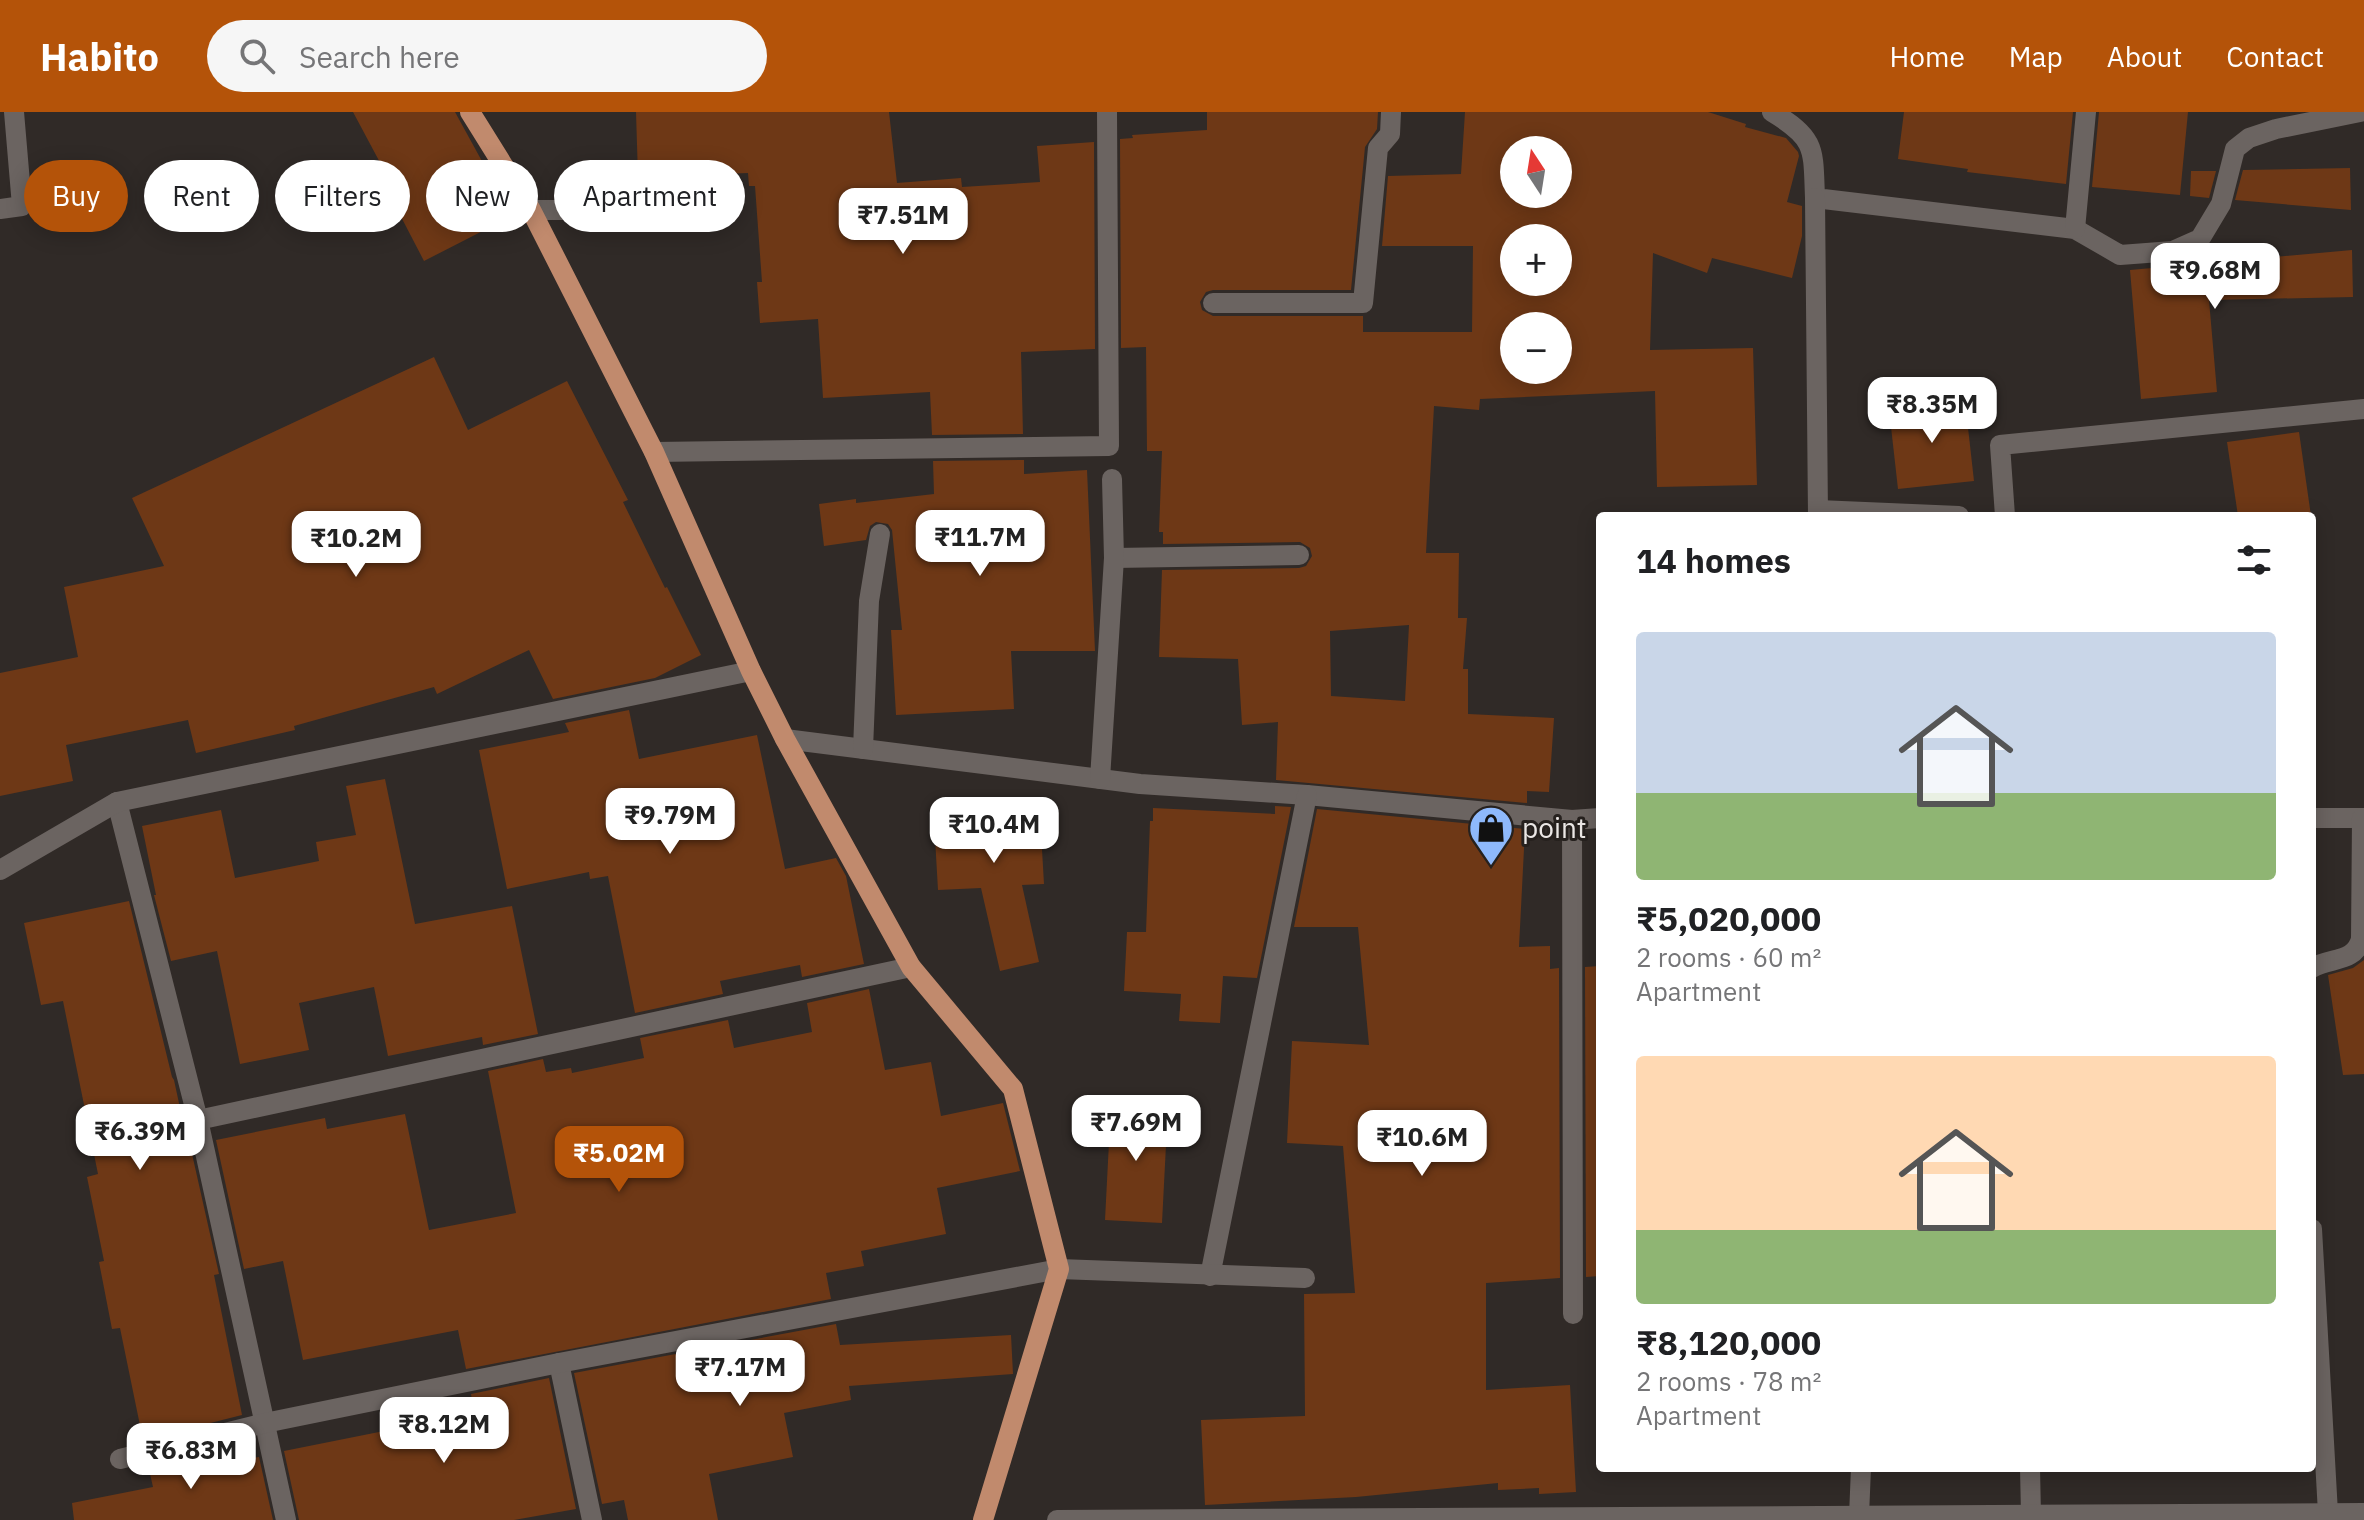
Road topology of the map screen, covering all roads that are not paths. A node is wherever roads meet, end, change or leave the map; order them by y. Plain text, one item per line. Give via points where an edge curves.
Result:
1 (14, 112) edge
2 (470, 112) edge
3 (1107, 112) edge
4 (1391, 112) edge
5 (1772, 112) edge
6 (2086, 112) edge
7 (2360, 112) edge
8 (500, 160) edge
9 (1815, 198) junction
10 (0, 209) edge
11 (538, 224) edge
12 (2075, 229) junction
13 (1213, 303) dead end
14 (2364, 409) edge
15 (654, 452) junction
16 (1112, 479) dead end
17 (1818, 512) edge
18 (2005, 512) edge
19 (880, 534) dead end
20 (1299, 555) dead end
21 (1114, 558) junction
22 (751, 671) junction
23 (785, 739) junction
24 (863, 749) junction
25 (1100, 779) junction
26 (1307, 795) junction
27 (117, 802) junction
28 (1596, 818) edge
29 (2316, 818) edge
30 (2363, 818) edge
31 (1572, 820) junction
32 (0, 870) edge
33 (911, 967) junction
34 (2316, 967) edge
35 (198, 1120) junction
36 (1059, 1269) junction
37 (1210, 1276) junction
38 (1305, 1278) dead end
39 (2316, 1300) edge
40 (1573, 1314) dead end
41 (559, 1363) junction
42 (265, 1423) junction
43 (120, 1459) dead end
44 (1861, 1472) edge
45 (2030, 1472) edge
46 (2328, 1513) junction
47 (2364, 1513) edge
48 (2031, 1515) junction
49 (1859, 1516) junction
50 (1974, 1517) edge
51 (2225, 1517) edge
52 (1735, 1518) edge
53 (1514, 1519) edge
54 (286, 1520) edge
55 (592, 1520) edge
56 (983, 1520) edge
57 (1057, 1520) edge
58 (1124, 1520) edge

1 - 10 street via 22,206
2 - 8 main road
3 - 15 street via 1109,446
4 - 13 street via 1390,134 1378,148 1363,303
5 - 9 street via 1808,139
6 - 12 street
7 - 12 street via 2249,138 2235,149 2221,204 2200,239 2173,251 2120,255
9 - 12 street
9 - 17 street
11 - 15 main road
14 - 18 street via 2000,445
15 - 22 main road
16 - 21 street
19 - 24 street via 869,601
20 - 21 street
21 - 25 street
22 - 23 main road
22 - 27 street
23 - 24 street
23 - 33 main road
24 - 25 street
25 - 26 street
26 - 31 street
26 - 37 street
27 - 32 street
27 - 35 street
28 - 31 street
29 - 30 street
30 - 34 street via 2358,949
31 - 40 street
33 - 35 street
33 - 36 main road via 1013,1089
35 - 42 street
36 - 37 street
36 - 41 street
36 - 56 main road
37 - 38 street
39 - 46 street
41 - 42 street
41 - 55 street
42 - 43 street
42 - 54 street
44 - 49 street
45 - 48 street
46 - 47 street
46 - 51 street
48 - 50 street
48 - 51 street
49 - 50 street
49 - 52 street
52 - 53 street
53 - 58 street
57 - 58 street

